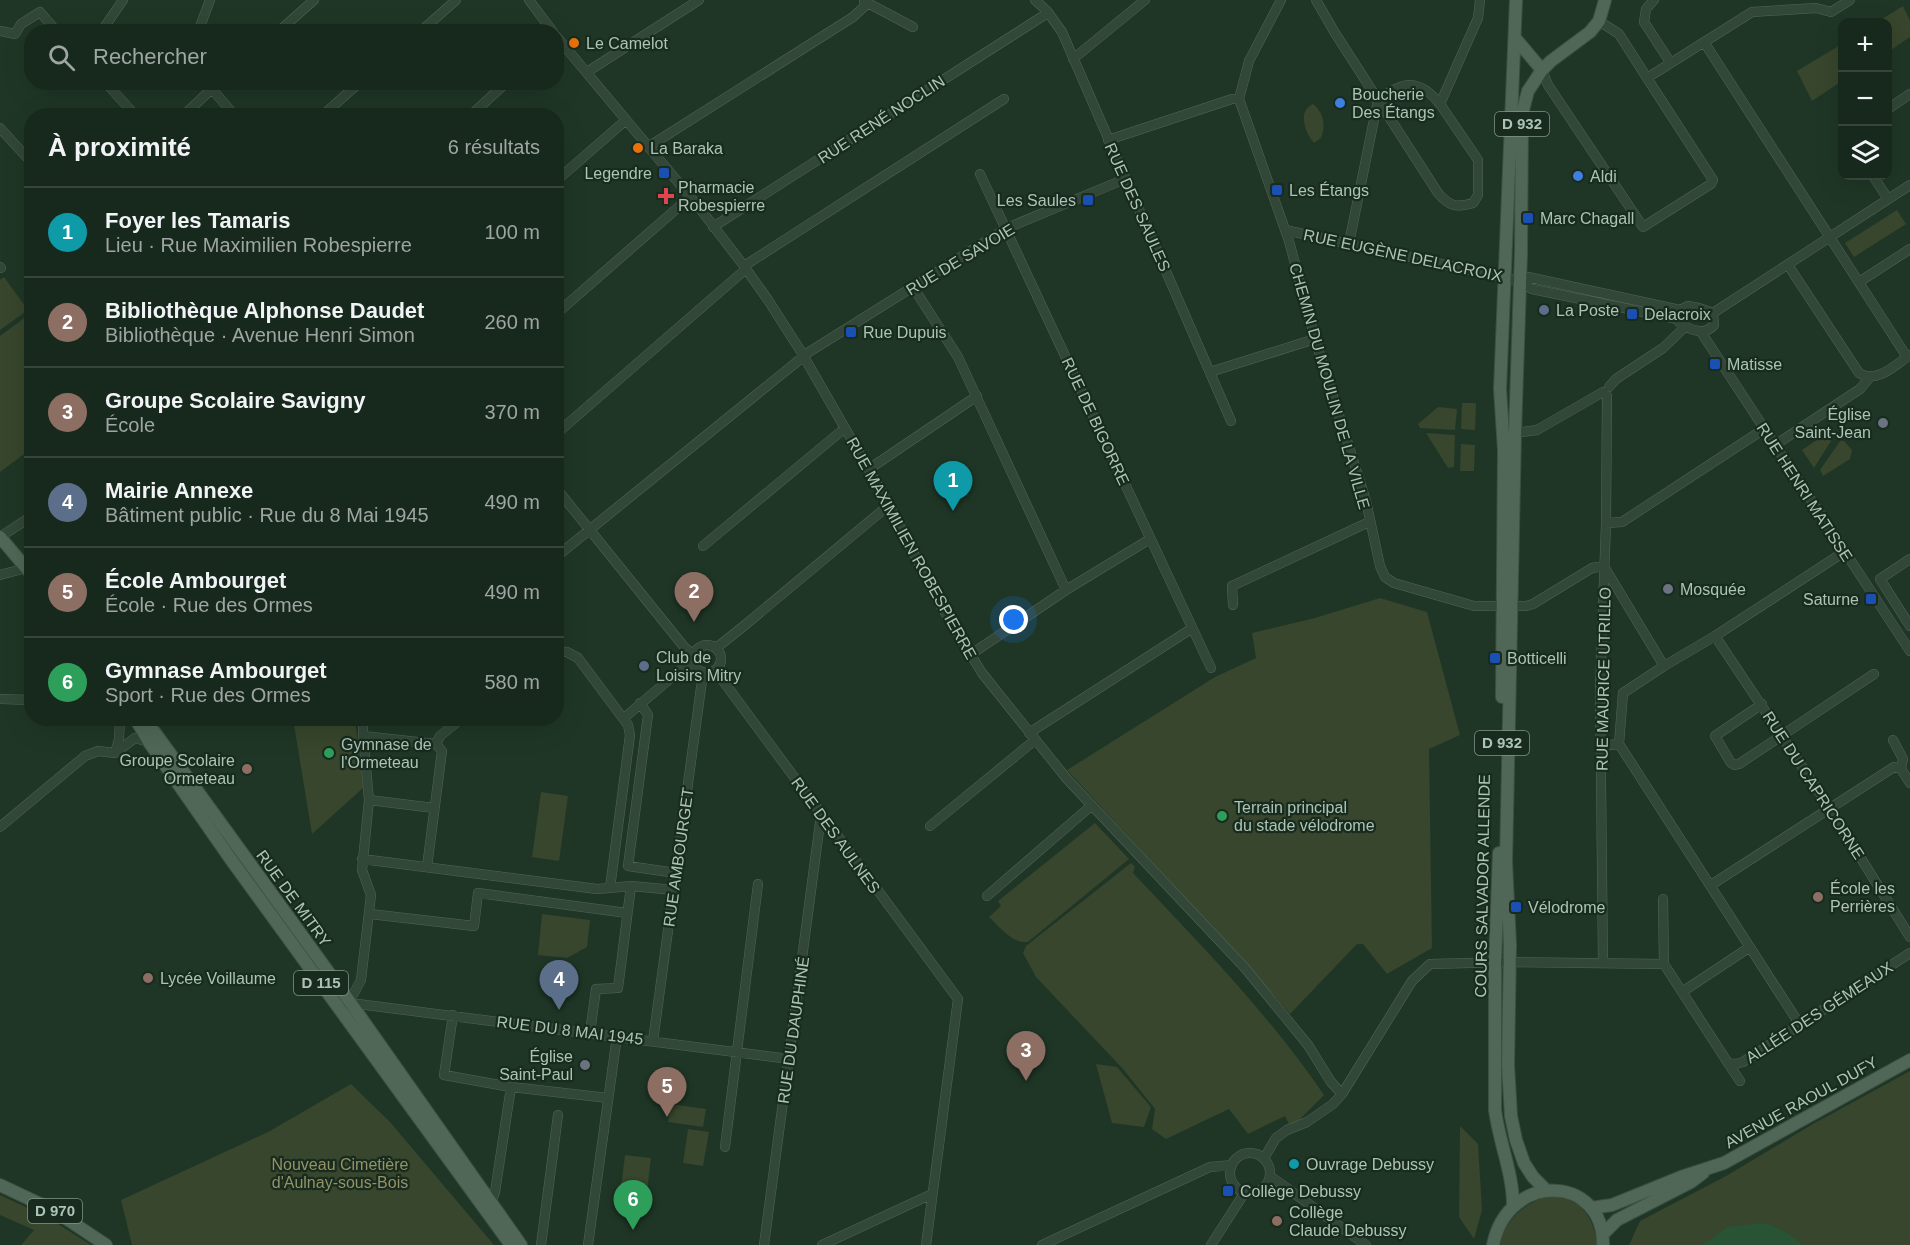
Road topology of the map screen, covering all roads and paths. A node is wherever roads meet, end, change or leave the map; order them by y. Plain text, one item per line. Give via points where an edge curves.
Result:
1 (123, 0) edge
2 (210, 0) edge
3 (314, 0) edge
4 (456, 0) edge
5 (699, 0) edge
6 (1035, 0) edge
7 (1145, 0) edge
8 (1316, 0) edge
9 (1480, 0) edge
10 (1516, 0) edge
11 (1605, 0) edge
12 (1654, 0) edge
13 (1850, 0) edge
14 (533, 1) edge
15 (865, 2) edge
16 (1279, 2) edge
17 (1785, 4) edge
18 (1819, 4) edge
19 (1047, 11) junction
20 (1599, 21) junction
21 (50, 24) edge
22 (107, 24) edge
23 (201, 24) edge
24 (287, 24) edge
25 (429, 24) edge
26 (548, 24) edge
27 (913, 27) dead end
28 (0, 31) edge
29 (1515, 38) junction
30 (1704, 42) junction
31 (564, 45) edge
32 (1073, 59) junction
33 (1670, 62) junction
34 (1542, 70) junction
35 (587, 72) junction
36 (1647, 78) junction
37 (112, 90) edge
38 (207, 90) edge
39 (216, 90) edge
40 (351, 90) edge
41 (498, 90) edge
42 (1910, 94) edge
43 (1004, 99) dead end
44 (1239, 99) junction
45 (1378, 100) junction
46 (1440, 104) junction
47 (1892, 106) edge
48 (129, 108) edge
49 (190, 108) edge
50 (229, 108) edge
51 (331, 108) edge
52 (479, 108) edge
53 (626, 120) junction
54 (0, 128) edge
55 (1108, 140) junction
56 (648, 147) junction
57 (24, 154) edge
58 (564, 174) edge
59 (980, 174) dead end
60 (1125, 179) junction
61 (1876, 180) edge
62 (1910, 185) edge
63 (690, 197) junction
64 (1888, 199) junction
65 (713, 227) junction
66 (1007, 228) junction
67 (1285, 230) junction
68 (1830, 238) junction
69 (1349, 243) junction
70 (1910, 249) edge
71 (1788, 265) junction
72 (745, 267) junction
73 (1506, 278) junction
74 (1520, 281) junction
75 (1858, 282) junction
76 (913, 287) junction
77 (564, 307) edge
78 (1713, 313) junction
79 (1679, 314) junction
80 (1685, 327) junction
81 (1701, 332) junction
82 (1315, 339) junction
83 (1909, 356) edge
84 (804, 357) junction
85 (1210, 372) junction
86 (1870, 377) junction
87 (1606, 392) junction
88 (977, 396) junction
89 (1231, 421) dead end
90 (564, 427) edge
91 (845, 428) junction
92 (1764, 429) junction
93 (1515, 432) junction
94 (1775, 445) junction
95 (868, 469) junction
96 (564, 498) edge
97 (889, 505) junction
98 (24, 521) edge
99 (1369, 522) junction
100 (1606, 523) junction
101 (590, 530) junction
102 (0, 537) edge
103 (1150, 539) junction
104 (703, 546) dead end
105 (564, 551) edge
106 (1844, 552) junction
107 (1910, 559) edge
108 (24, 565) edge
109 (1604, 566) junction
110 (24, 572) edge
111 (0, 574) edge
112 (1066, 590) junction
113 (1233, 605) dead end
114 (1507, 605) junction
115 (1910, 626) edge
116 (1191, 629) junction
117 (1715, 636) junction
118 (714, 647) junction
119 (564, 651) edge
120 (1910, 651) edge
121 (970, 655) junction
122 (692, 657) junction
123 (1664, 666) junction
124 (1210, 668) dead end
125 (715, 670) junction
126 (703, 673) junction
127 (1874, 674) dead end
128 (0, 699) edge
129 (24, 700) edge
130 (640, 703) junction
131 (1762, 704) junction
132 (624, 718) junction
133 (119, 726) edge
134 (363, 726) edge
135 (452, 726) edge
136 (138, 728) edge
137 (119, 732) junction
138 (1783, 735) junction
139 (363, 736) junction
140 (1032, 737) junction
141 (1893, 740) dead end
142 (436, 744) junction
143 (1619, 744) junction
144 (1602, 746) junction
145 (115, 753) junction
146 (1901, 769) junction
147 (1910, 783) edge
148 (369, 800) junction
149 (1091, 806) junction
150 (1829, 807) junction
151 (434, 808) junction
152 (821, 815) junction
153 (0, 826) edge
154 (930, 826) dead end
155 (362, 859) junction
156 (427, 867) junction
157 (676, 873) junction
158 (759, 884) dead end
159 (1711, 885) junction
160 (631, 886) junction
161 (610, 888) junction
162 (674, 890) junction
163 (987, 896) dead end
164 (1663, 899) dead end
165 (627, 913) junction
166 (370, 914) junction
167 (1910, 937) edge
168 (1750, 947) junction
169 (1910, 954) edge
170 (1509, 962) junction
171 (1603, 962) junction
172 (1496, 963) junction
173 (1664, 964) junction
174 (1682, 992) junction
175 (346, 1008) junction
176 (453, 1015) junction
177 (1800, 1024) junction
178 (590, 1033) junction
179 (617, 1036) junction
180 (653, 1041) junction
181 (738, 1052) junction
182 (789, 1059) junction
183 (1910, 1060) edge
184 (1728, 1063) junction
185 (1740, 1082) dead end
186 (511, 1087) junction
187 (1342, 1094) junction
188 (608, 1098) junction
189 (558, 1115) dead end
190 (726, 1147) dead end
191 (1264, 1158) junction
192 (1232, 1165) junction
193 (1706, 1170) junction
194 (1270, 1176) junction
195 (0, 1185) edge
196 (1546, 1190) junction
197 (1245, 1192) junction
198 (932, 1194) junction
199 (491, 1203) junction
200 (1514, 1205) junction
201 (1591, 1208) junction
202 (1603, 1240) edge
203 (106, 1245) edge
204 (511, 1245) edge
205 (521, 1245) edge
206 (541, 1245) edge
207 (588, 1245) edge
208 (764, 1245) edge
209 (822, 1245) edge
210 (926, 1245) edge
211 (1042, 1245) edge
212 (1211, 1245) edge
213 (1366, 1245) edge
214 (1493, 1245) edge

1 - 22 street
2 - 23 street
3 - 24 street
4 - 25 street
5 - 35 street
6 - 19 street, RUE DES SAULES
7 - 32 street
8 - 45 street
9 - 46 street via 1478,18
10 - 29 main road, D 932
11 - 20 main road
12 - 33 street via 1644,22
13 - 18 street via 1831,12
14 - 26 street, RUE MAXIMILIEN ROBESPIERRE
15 - 27 street
15 - 56 street via 853,17
16 - 44 street via 1249,62
17 - 18 street
17 - 30 street via 1752,12
19 - 32 street, RUE DES SAULES via 1062,32
19 - 65 street, RUE RENÉ NOCLIN
20 - 34 main road, D 932
20 - 36 street via 1618,34
21 - 28 street via 40,12 21,24 15,34
29 - 34 main road
29 - 73 main road, D 932
30 - 33 street
30 - 68 street
31 - 35 street, RUE MAXIMILIEN ROBESPIERRE
32 - 55 street, RUE DES SAULES
33 - 36 street
34 - 36 street via 1548,85 1643,227 1713,180
34 - 74 main road, D 932 via 1528,91 1522,114
35 - 53 street, RUE MAXIMILIEN ROBESPIERRE
37 - 48 street
38 - 49 street
39 - 50 street
40 - 51 street
41 - 52 street
42 - 47 street
43 - 72 street
44 - 55 street
44 - 67 street, CHEMIN DU MOULIN DE LA VILLE
45 - 46 street via 1401,85 1415,85 1431,92
45 - 46 street via 1447,203 1473,203 1478,195 1478,160
45 - 69 street
53 - 56 street, RUE MAXIMILIEN ROBESPIERRE
53 - 58 street
54 - 57 street
55 - 60 street, RUE DES SAULES
56 - 63 street, RUE MAXIMILIEN ROBESPIERRE
59 - 66 street, RUE DE BIGORRE
60 - 66 street, RUE DE SAVOIE
60 - 85 street, RUE DES SAULES
61 - 64 street
62 - 64 street
63 - 65 street, RUE MAXIMILIEN ROBESPIERRE
63 - 77 street
64 - 68 street
65 - 72 street, RUE MAXIMILIEN ROBESPIERRE
66 - 76 street, RUE DE SAVOIE
66 - 103 street, RUE DE BIGORRE
67 - 69 street, RUE EUGÈNE DELACROIX
67 - 82 street, CHEMIN DU MOULIN DE LA VILLE
68 - 71 street
68 - 75 street
69 - 73 street, RUE EUGÈNE DELACROIX
70 - 75 street
71 - 78 street
71 - 86 street via 1859,373
72 - 84 street, RUE MAXIMILIEN ROBESPIERRE
72 - 90 street
73 - 74 street, RUE EUGÈNE DELACROIX
73 - 114 main road, COURS SALVADOR ALLENDE / D 932 via 1500,389
74 - 79 street, RUE EUGÈNE DELACROIX via 1533,289
74 - 93 main road, COURS SALVADOR ALLENDE / D 932
75 - 83 street
76 - 84 street, RUE DE SAVOIE
76 - 88 street via 958,357
78 - 79 street via 1688,306
78 - 81 street via 1714,325
79 - 80 street
80 - 81 street
80 - 87 street via 1664,348 1616,378
81 - 92 street, RUE HENRI MATISSE
82 - 85 street
82 - 99 street, CHEMIN DU MOULIN DE LA VILLE via 1366,501
83 - 86 street
84 - 91 street, RUE MAXIMILIEN ROBESPIERRE
84 - 101 street, RUE DE SAVOIE
85 - 89 street, RUE DES SAULES
86 - 94 street via 1860,390
87 - 93 street via 1538,430
87 - 100 street, RUE MAURICE UTRILLO
88 - 95 street
88 - 112 street
91 - 95 street, RUE MAXIMILIEN ROBESPIERRE
91 - 104 street
92 - 94 street, RUE HENRI MATISSE
92 - 100 street via 1622,522
93 - 114 main road, COURS SALVADOR ALLENDE / D 932
94 - 106 street, RUE HENRI MATISSE
95 - 97 street, RUE MAXIMILIEN ROBESPIERRE
96 - 101 street
97 - 118 street
97 - 121 street, RUE MAXIMILIEN ROBESPIERRE
98 - 102 street
99 - 113 street via 1232,586
99 - 114 street, CHEMIN DU MOULIN DE LA VILLE via 1380,566 1385,577 1394,583 1474,606
100 - 109 street, RUE MAURICE UTRILLO
101 - 105 street, RUE DE SAVOIE
101 - 122 street
102 - 108 main road
103 - 112 street
103 - 116 street, RUE DE BIGORRE
106 - 117 street
106 - 120 street, RUE HENRI MATISSE
107 - 115 street via 1880,579
109 - 114 street, CHEMIN DU MOULIN DE LA VILLE via 1592,568 1533,604
109 - 123 street
109 - 144 street, RUE MAURICE UTRILLO
110 - 111 street
112 - 121 street
114 - 170 main road, COURS SALVADOR ALLENDE / D 932
114 - 172 main road, COURS SALVADOR ALLENDE / D 932
116 - 124 street, RUE DE BIGORRE
116 - 140 street
117 - 123 street
117 - 131 street, RUE DU CAPRICORNE
118 - 122 street via 702,645
118 - 125 street via 721,658
119 - 132 street via 578,658
121 - 140 street, RUE MAXIMILIEN ROBESPIERRE
122 - 126 street
122 - 130 street
123 - 143 street via 1623,693
125 - 126 street
125 - 152 street, RUE DES AULNES
126 - 157 street, RUE AMBOURGET
127 - 138 street
128 - 129 street
130 - 132 street
130 - 157 street via 648,715 628,866
131 - 138 street, RUE DU CAPRICORNE
131 - 138 street via 1716,734 1731,763 1735,765
132 - 161 street via 630,735
133 - 137 street
134 - 139 street
135 - 142 street
136 - 137 street via 125,741
136 - 145 street
136 - 175 main road, RUE DE MITRY / D 115
136 - 175 main road, RUE DE MITRY / D 115 via 163,742
137 - 145 street
138 - 150 street, RUE DU CAPRICORNE
139 - 142 street
139 - 148 street
140 - 149 street, RUE MAXIMILIEN ROBESPIERRE
140 - 154 street
141 - 146 street via 1903,759
142 - 151 street via 442,751
143 - 144 street
143 - 159 street
144 - 171 street, RUE MAURICE UTRILLO
145 - 153 street via 98,751 85,756
146 - 147 street
146 - 150 street via 1894,767
148 - 151 street
148 - 155 street
149 - 163 street
149 - 187 street, RUE MAXIMILIEN ROBESPIERRE via 1245,968
150 - 159 street
150 - 167 street, RUE DU CAPRICORNE
151 - 156 street
152 - 182 street, RUE DU DAUPHINÉ
152 - 198 street, RUE DES AULNES via 958,999
155 - 156 street
155 - 166 street via 371,895
156 - 161 street
157 - 162 street, RUE AMBOURGET
158 - 181 street
159 - 168 street
160 - 161 street
160 - 162 street
160 - 165 street
162 - 180 street, RUE AMBOURGET
164 - 173 street
165 - 166 street via 478,893 474,926
165 - 178 street via 618,988 596,989
166 - 175 street via 361,980
168 - 174 street
168 - 177 street
169 - 177 street, ALLÉE DES GÉMEAUX
170 - 171 street
170 - 172 street
170 - 196 main road, COURS SALVADOR ALLENDE / D 932 via 1511,1116 1524,1163
171 - 173 street
172 - 187 street via 1430,964 1412,981
172 - 200 main road, COURS SALVADOR ALLENDE / D 932 via 1495,1110
173 - 174 street, ALLÉE DES GÉMEAUX
174 - 184 street, ALLÉE DES GÉMEAUX
175 - 176 street, RUE DU 8 MAI 1945
175 - 199 main road, RUE DE MITRY / D 115
175 - 204 main road, RUE DE MITRY / D 115
176 - 178 street, RUE DU 8 MAI 1945
176 - 186 street via 444,1075
177 - 184 street, ALLÉE DES GÉMEAUX via 1743,1062
178 - 179 street, RUE DU 8 MAI 1945
179 - 180 street, RUE DU 8 MAI 1945
179 - 188 street
180 - 181 street, RUE DU 8 MAI 1945
181 - 182 street, RUE DU 8 MAI 1945
181 - 190 street
182 - 208 street, RUE DU DAUPHINÉ
183 - 193 main road, AVENUE RAOUL DUFY
184 - 185 street
186 - 188 street
186 - 199 street
187 - 191 street via 1307,1122 1276,1138
188 - 207 street
189 - 206 street
191 - 192 street via 1246,1153
191 - 194 street
192 - 197 street via 1231,1178
192 - 211 street via 1210,1167
193 - 201 main road, AVENUE RAOUL DUFY via 1612,1205
193 - 202 main road, AVENUE RAOUL DUFY via 1691,1182 1617,1220
194 - 197 street via 1258,1191
194 - 213 street
195 - 203 main road, D 970 via 55,1211
196 - 200 main road
196 - 201 main road via 1572,1195
197 - 212 street
198 - 209 street
198 - 210 street
199 - 205 main road, RUE DE MITRY / D 115
200 - 214 main road
201 - 202 main road via 1601,1224

